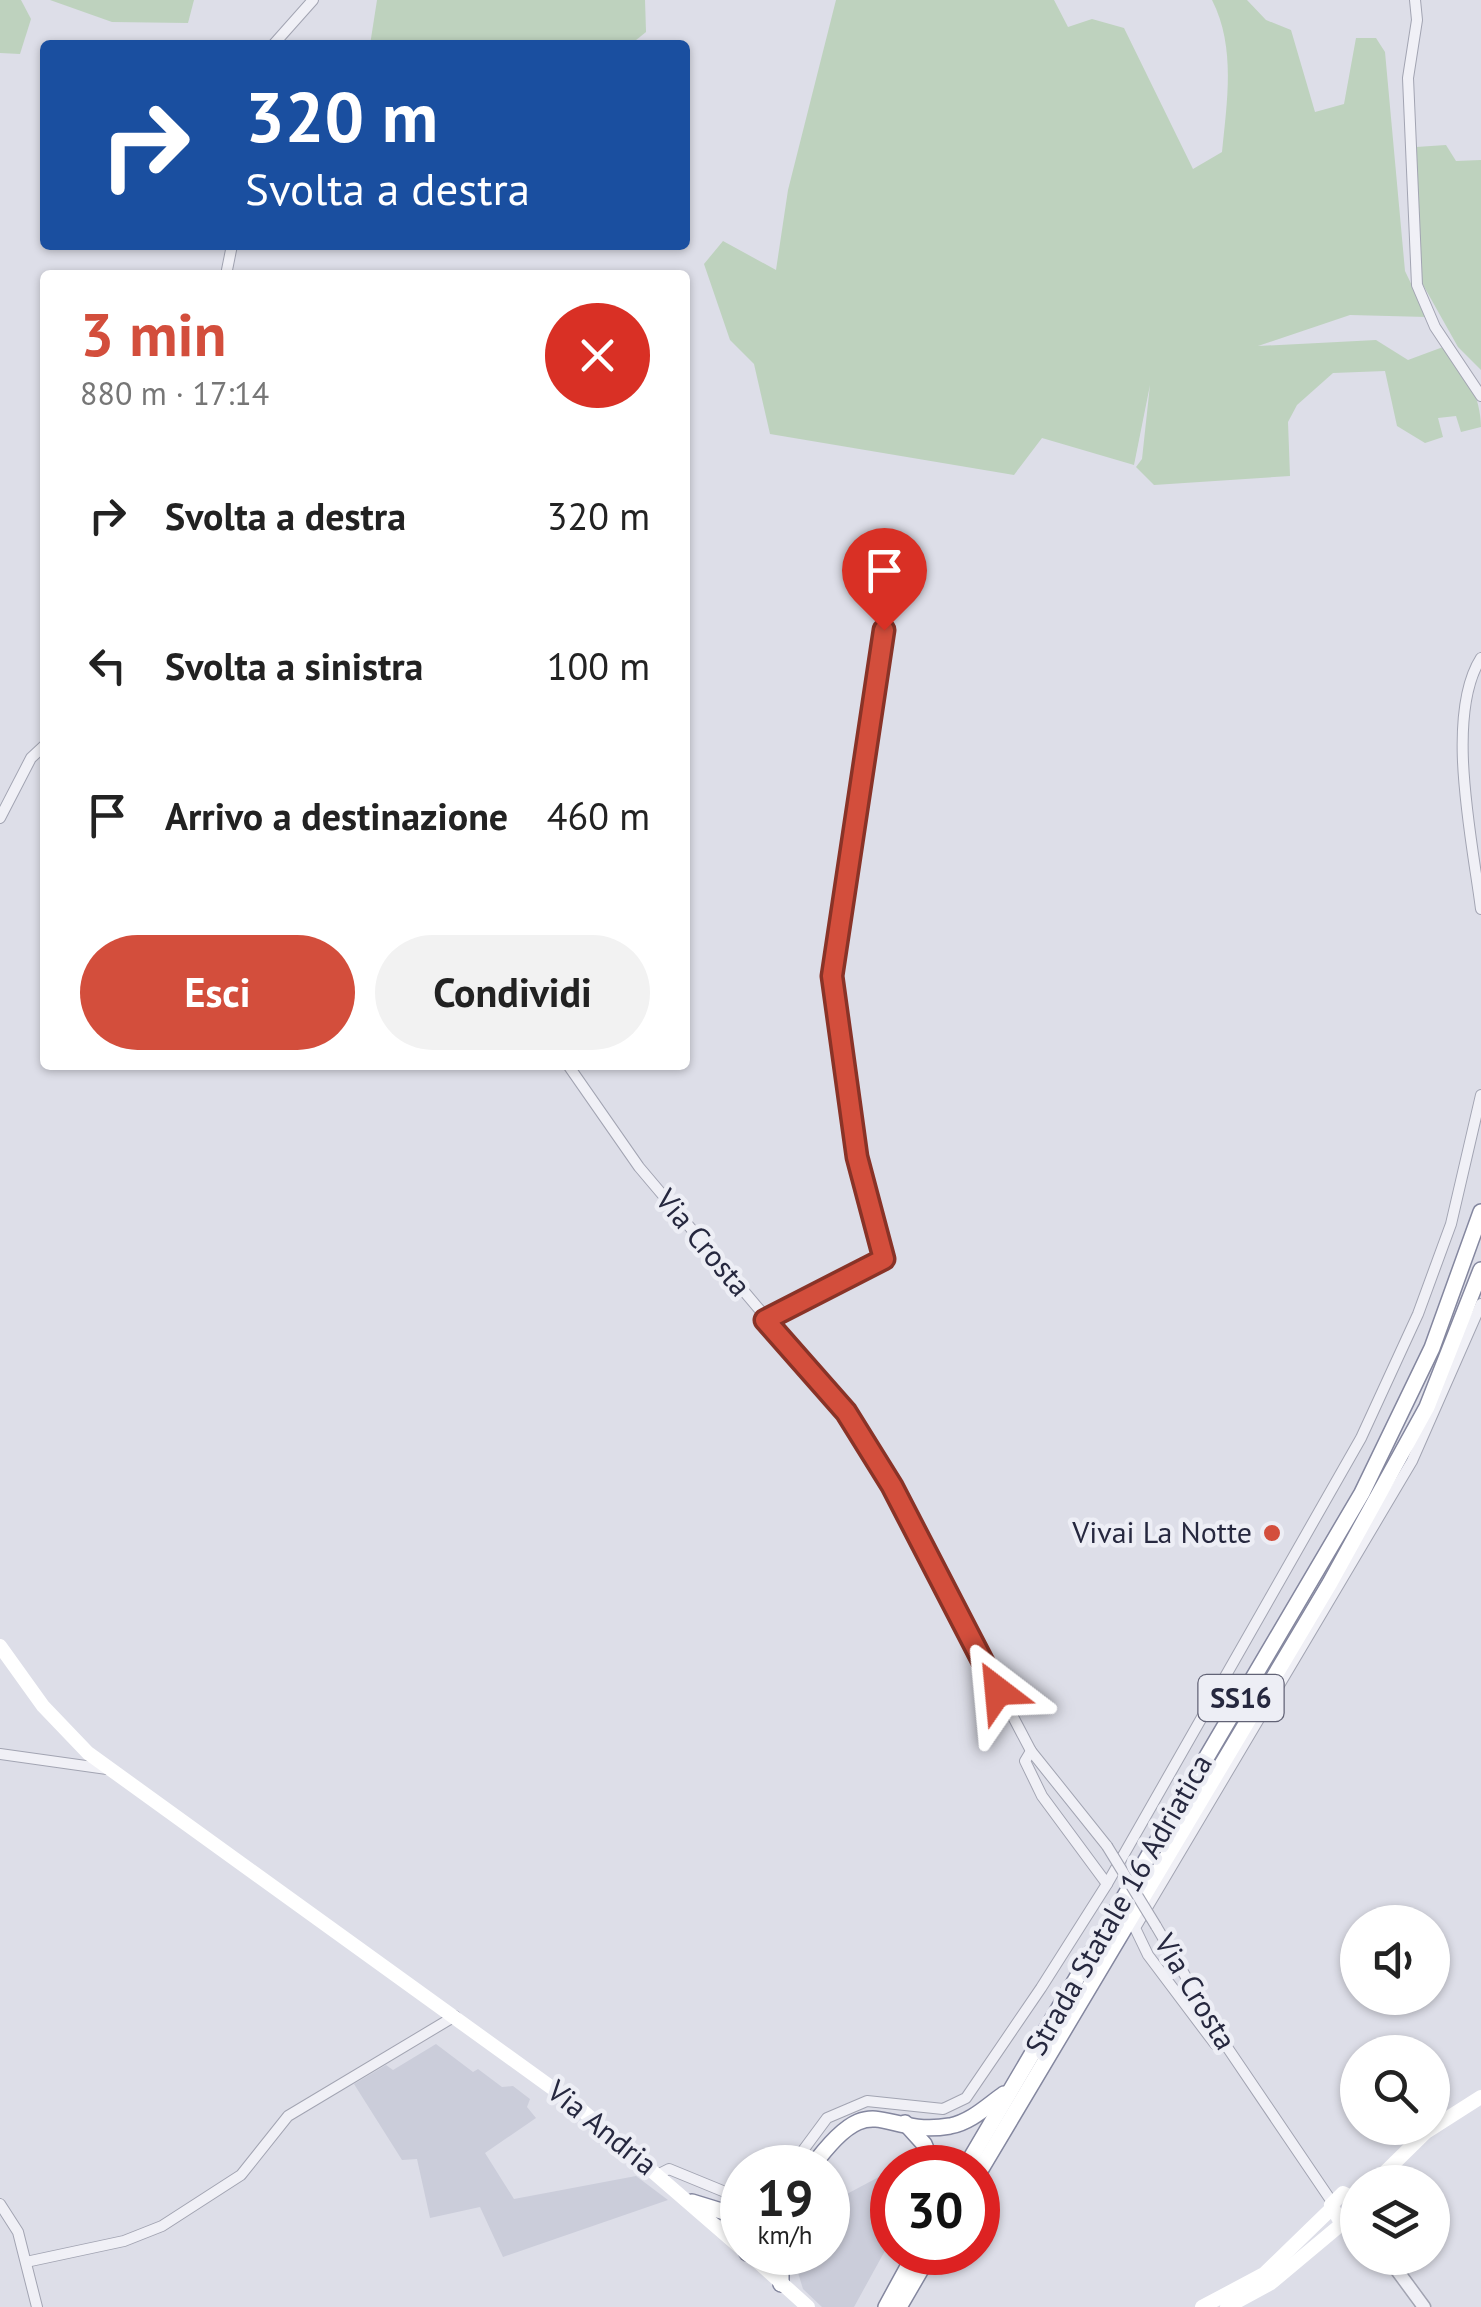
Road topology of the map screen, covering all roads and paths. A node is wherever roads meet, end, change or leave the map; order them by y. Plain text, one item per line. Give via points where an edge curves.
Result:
1 (313, 0) edge
2 (1415, 0) edge
3 (278, 40) edge
4 (1481, 396) edge
5 (884, 630) dead end
6 (1481, 658) edge
7 (40, 749) edge
8 (0, 818) edge
9 (1481, 909) edge
10 (571, 1070) edge
11 (1481, 1095) edge
12 (1481, 1212) edge
13 (1481, 1270) edge
14 (1481, 1304) edge
15 (765, 1320) junction
16 (0, 1646) edge
17 (1032, 1751) junction
18 (0, 1754) edge
19 (108, 1770) junction
20 (1106, 1884) junction
21 (456, 2016) junction
22 (1227, 2047) junction
23 (1012, 2089) junction
24 (1481, 2096) edge
25 (905, 2123) junction
26 (807, 2145) edge
27 (828, 2145) edge
28 (924, 2145) edge
29 (979, 2145) edge
30 (995, 2145) edge
31 (1392, 2165) edge
32 (659, 2174) junction
33 (720, 2190) edge
34 (1340, 2195) edge
35 (692, 2202) junction
36 (1340, 2202) edge
37 (0, 2204) edge
38 (720, 2211) edge
39 (720, 2228) edge
40 (1340, 2231) edge
41 (26, 2262) junction
42 (771, 2275) edge
43 (781, 2275) edge
44 (903, 2275) edge
45 (918, 2275) edge
46 (1400, 2275) edge
47 (781, 2284) junction
48 (37, 2307) edge
49 (808, 2307) edge
50 (886, 2307) edge
51 (899, 2307) edge
52 (1202, 2307) edge
53 (1228, 2307) edge
54 (1424, 2307) edge

1 - 3 street
2 - 4 street via 1408,78 1417,285 1435,327
5 - 15 street via 832,976 857,1157 884,1259
6 - 9 street via 1465,715 1464,764
7 - 8 street
10 - 15 street, Via Crosta via 639,1168
11 - 20 street via 1450,1224 1361,1438
12 - 23 highway, Strada Statale 16 Adriatica / SS16 via 1400,1422
13 - 30 highway, Strada Statale 16 Adriatica / SS16 via 1427,1407 1338,1568
14 - 22 street via 1412,1460 1135,1928 1148,1956 1215,2044
15 - 17 street, Via Crosta via 846,1412 892,1486
16 - 19 main road, Via Andria via 43,1706
17 - 20 street via 1025,1761 1042,1796
17 - 22 street, Via Crosta, bridge via 1106,1846
18 - 19 street
19 - 21 main road, Via Andria
20 - 26 street via 966,2098 943,2110 868,2101 827,2118
21 - 32 main road, Via Andria
21 - 41 street via 288,2116 241,2175 162,2226
22 - 34 street, Via Crosta via 1318,2178
23 - 25 highway, SS16 via 954,2126
23 - 29 highway, Strada Statale 16 Adriatica / SS16
24 - 31 main road via 1426,2132
25 - 27 highway, SS16 via 884,2118 851,2125
25 - 28 highway
32 - 33 street via 669,2169
32 - 35 main road, Via Andria
35 - 38 highway
35 - 39 main road, Via Andria
36 - 52 main road via 1264,2274
37 - 41 street
40 - 53 main road
41 - 48 street
42 - 47 main road, Via Andria
43 - 47 highway
44 - 50 highway
45 - 51 highway
46 - 54 street
47 - 49 main road, Via Andria

